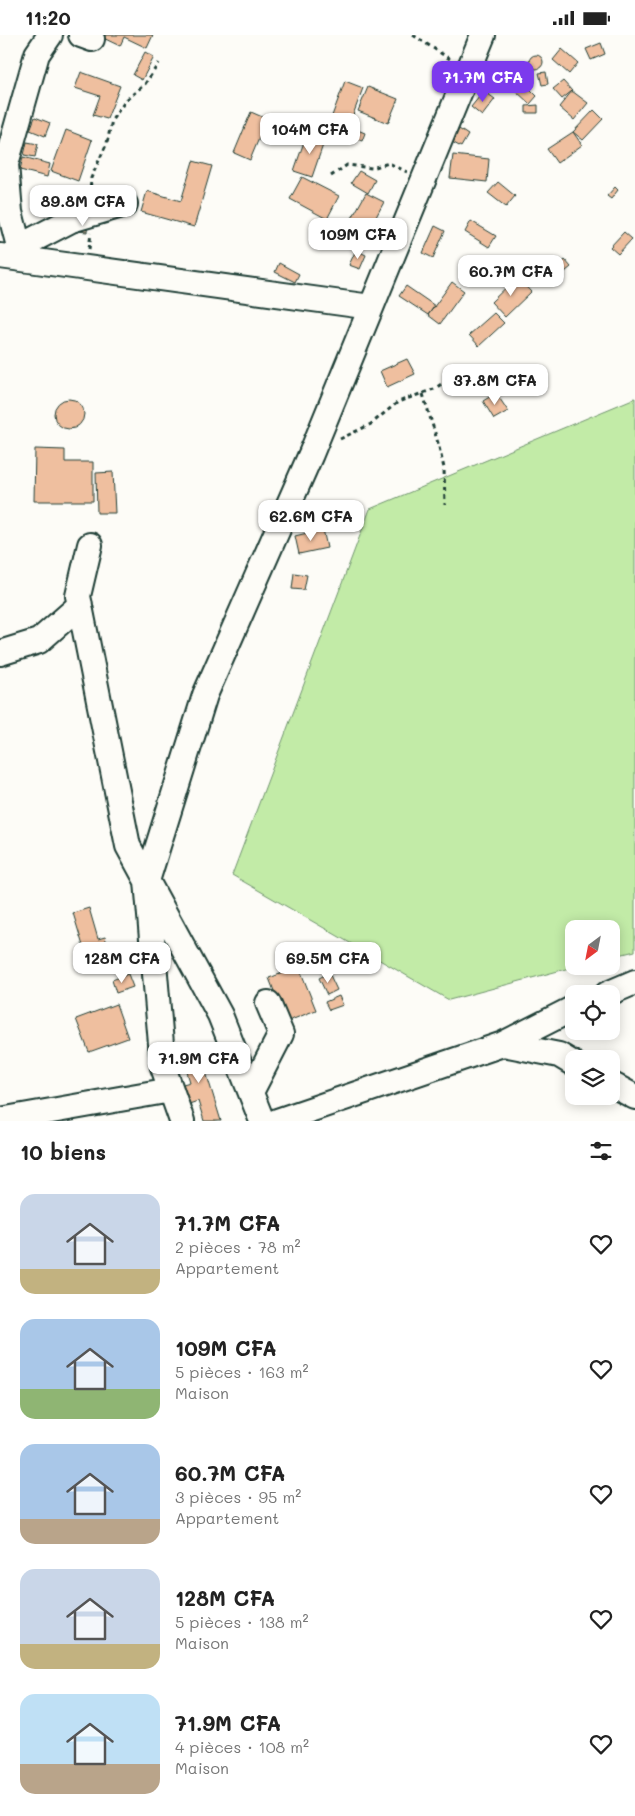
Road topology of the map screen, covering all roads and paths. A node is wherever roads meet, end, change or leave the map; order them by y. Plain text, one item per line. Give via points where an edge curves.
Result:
1 (50, 35) edge
2 (413, 35) edge
3 (483, 35) edge
4 (158, 63) dead end
5 (468, 71) junction
6 (331, 176) dead end
7 (423, 180) junction
8 (126, 204) dead end
9 (90, 214) junction
10 (13, 254) edge
11 (86, 267) junction
12 (371, 307) junction
13 (461, 371) dead end
14 (423, 394) junction
15 (310, 455) junction
16 (445, 505) dead end
17 (90, 545) dead end
18 (80, 605) junction
19 (0, 653) edge
20 (147, 881) junction
21 (635, 982) edge
22 (620, 988) edge
23 (268, 1003) dead end
24 (565, 1013) edge
25 (503, 1044) junction
26 (565, 1059) edge
27 (620, 1089) edge
28 (171, 1090) junction
29 (250, 1092) junction
30 (635, 1097) edge
31 (0, 1121) edge
32 (182, 1121) edge
33 (262, 1121) edge
34 (277, 1121) edge

1 - 10 street via 37,54 6,164
2 - 5 path
3 - 5 street
4 - 9 path via 145,84 126,100 112,120 107,143 91,178
5 - 7 street
6 - 7 path via 347,165 372,168 389,163
7 - 12 street
8 - 9 street
9 - 10 street via 71,220
9 - 11 path via 91,239
10 - 11 street
11 - 12 street
12 - 15 street
13 - 14 path
14 - 15 path via 398,402 371,424
14 - 16 path via 444,468
15 - 20 street via 205,695
17 - 18 street via 78,596
18 - 19 street via 39,641
18 - 20 street via 128,845
20 - 28 street via 163,1067
20 - 29 street via 220,1015
21 - 22 street
23 - 29 street via 281,1034
24 - 25 street
25 - 26 street
25 - 34 street
27 - 30 street
28 - 31 street
28 - 32 street
29 - 33 street

